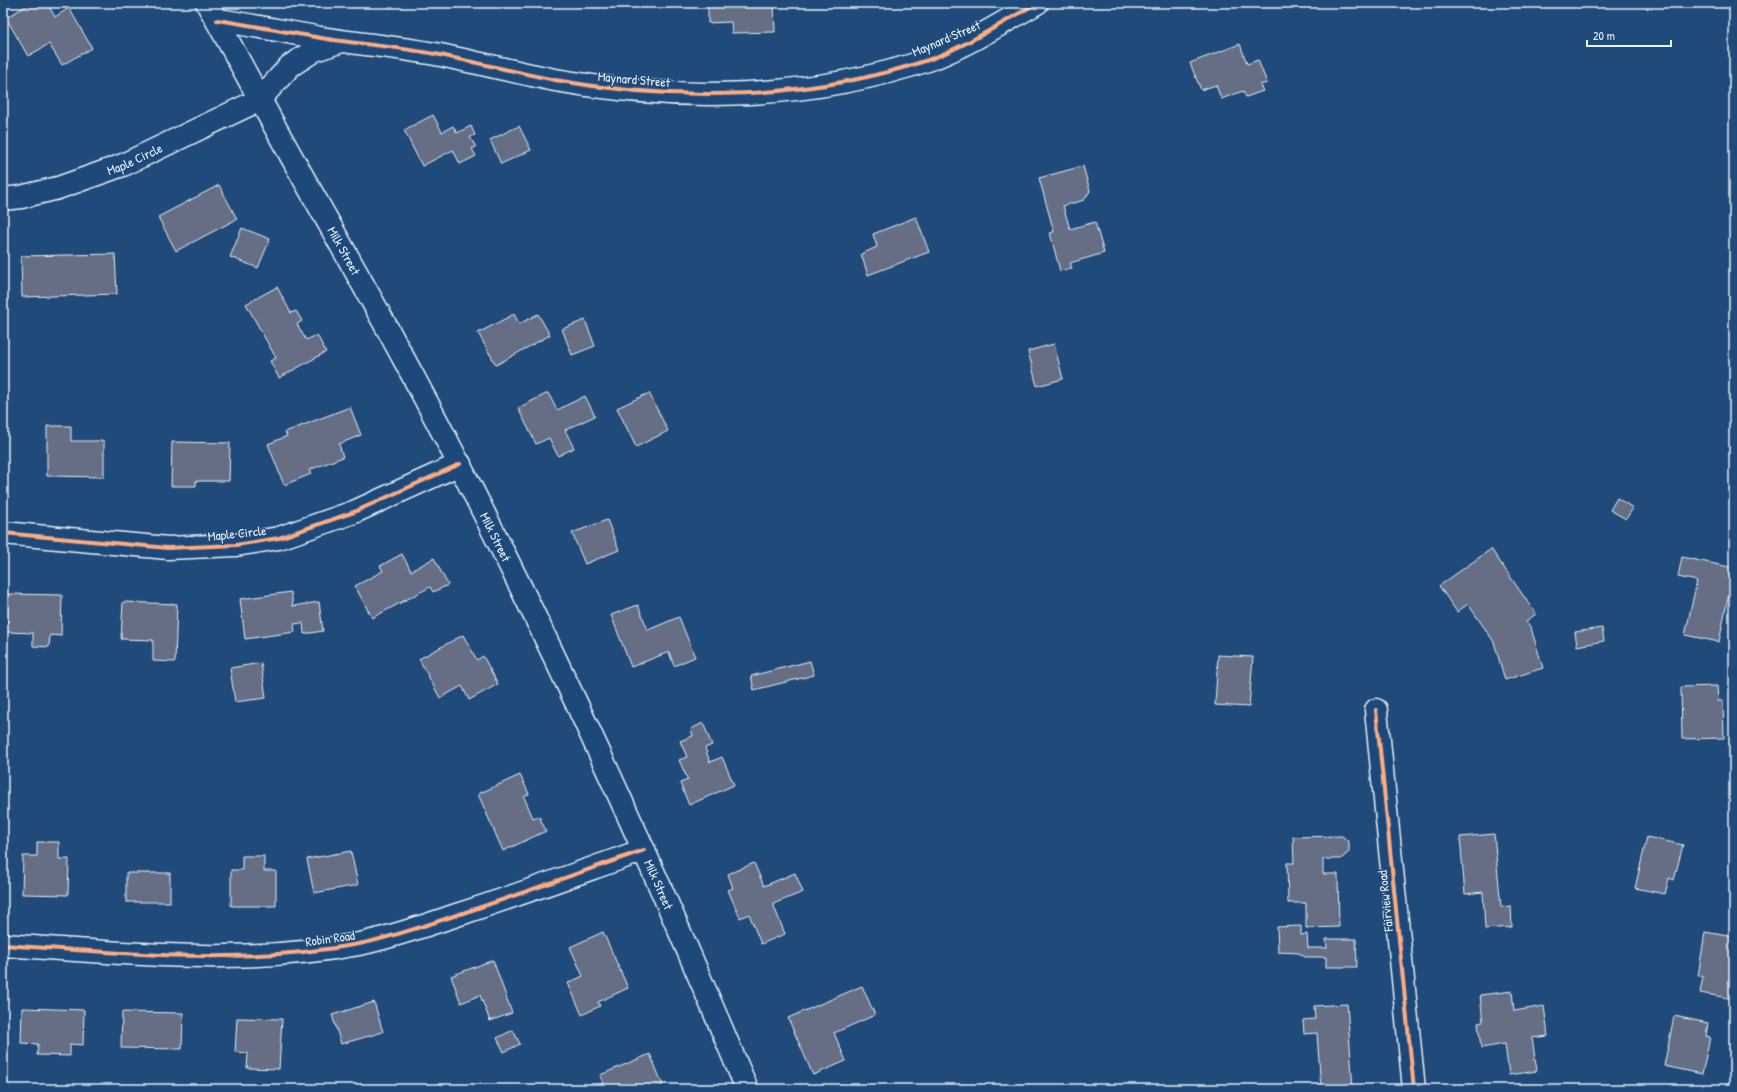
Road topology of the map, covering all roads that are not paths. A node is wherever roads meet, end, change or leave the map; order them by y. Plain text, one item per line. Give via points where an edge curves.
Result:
1 (1037, 3) edge
2 (212, 12) edge
3 (342, 41) junction
4 (259, 100) junction
5 (3, 200) edge
6 (460, 464) junction
7 (3, 533) edge
8 (1376, 710) dead end
9 (644, 850) junction
10 (3, 945) edge
11 (747, 1089) edge
12 (1414, 1089) edge

1 - 3 street, Maynard Street via 986,33 929,59 868,77 807,88 744,93 619,89 557,80 434,54
2 - 3 street, Maynard Street via 258,26
2 - 4 street, Milk Street
3 - 4 street, Maynard Street via 315,50 290,66
4 - 5 street, Maple Circle via 123,165 58,188
4 - 6 street, Milk Street via 379,313
6 - 7 street, Maple Circle via 354,512 279,538 236,546 168,548
6 - 9 street, Milk Street
8 - 12 street, Fairview Road
9 - 10 street, Robin Road via 435,922 360,944 235,956
9 - 11 street, Milk Street

